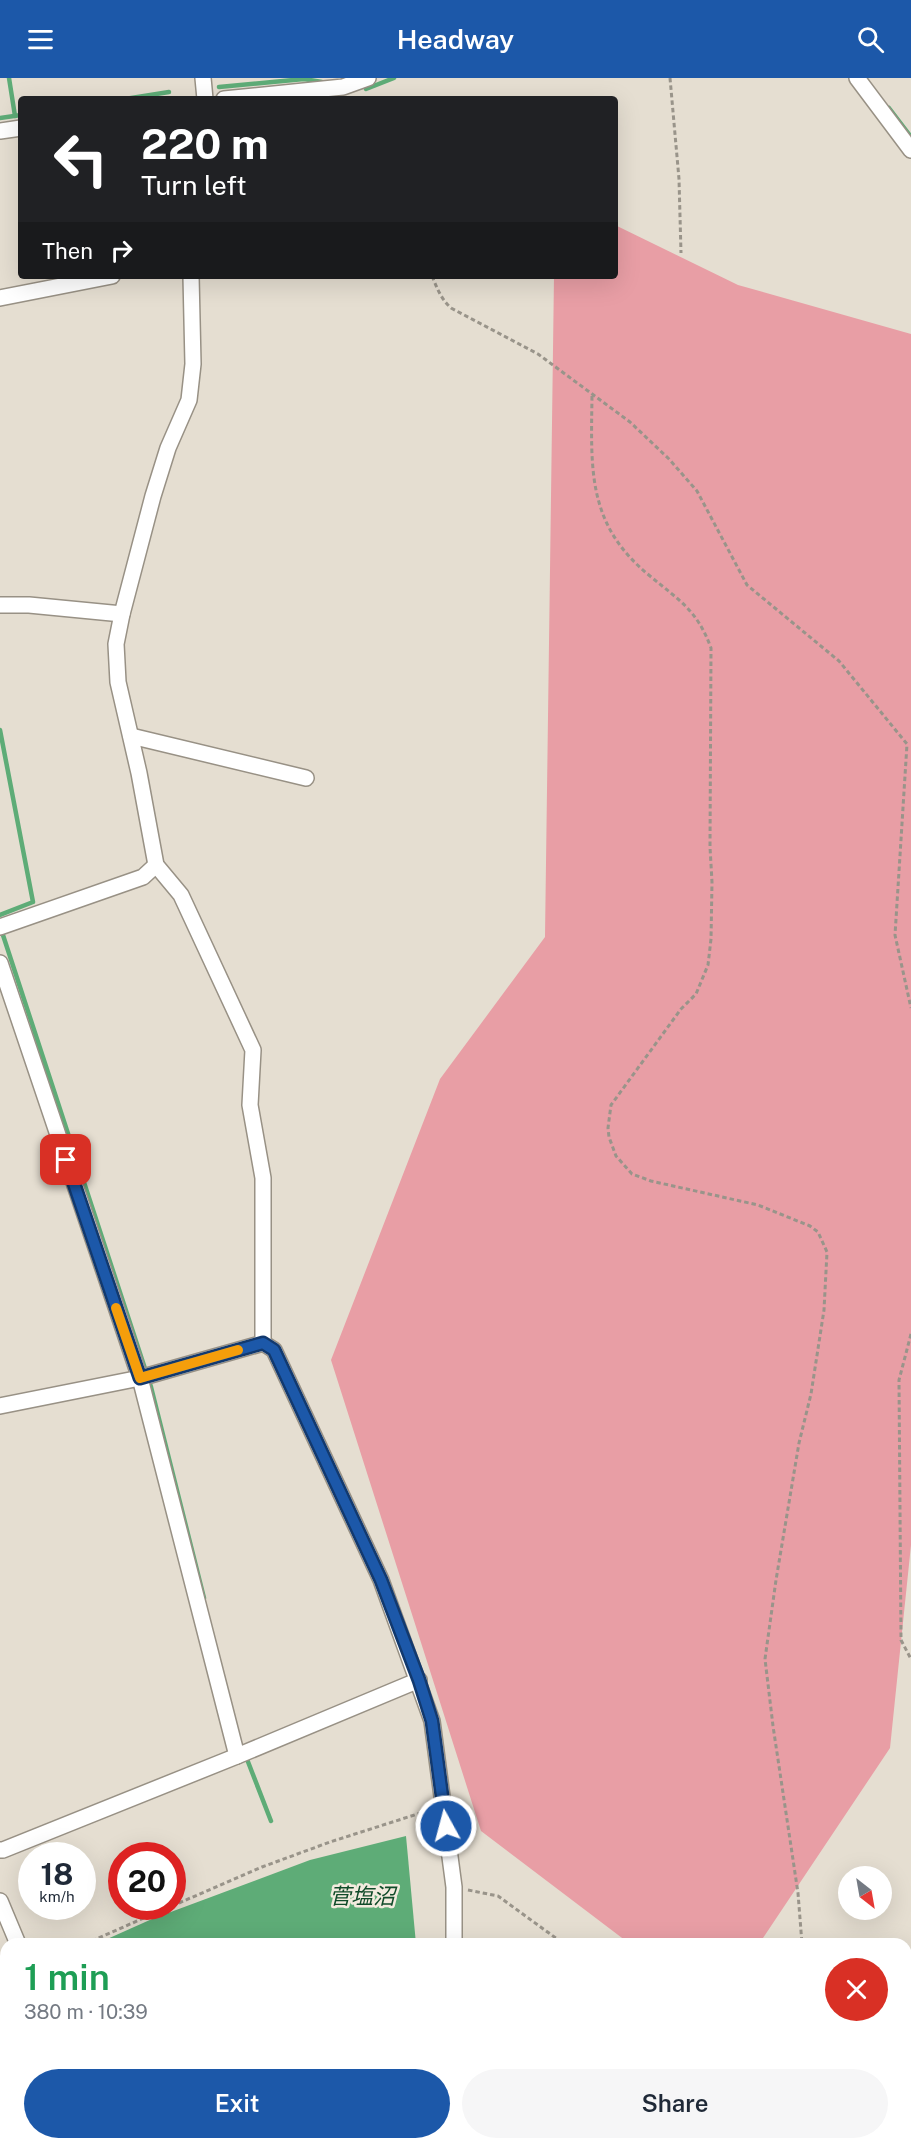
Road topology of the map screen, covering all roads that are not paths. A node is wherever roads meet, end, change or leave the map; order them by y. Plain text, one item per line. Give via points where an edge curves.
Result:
1 (203, 78) edge
2 (368, 78) edge
3 (857, 78) edge
4 (205, 96) edge
5 (273, 96) edge
6 (18, 128) edge
7 (0, 131) edge
8 (911, 150) edge
9 (96, 279) edge
10 (191, 279) edge
11 (0, 297) edge
12 (0, 605) edge
13 (122, 614) junction
14 (131, 736) junction
15 (306, 778) dead end
16 (156, 865) junction
17 (0, 927) edge
18 (0, 963) edge
19 (263, 1343) junction
20 (140, 1378) junction
21 (0, 1406) edge
22 (419, 1680) junction
23 (237, 1756) junction
24 (0, 1850) edge
25 (0, 1901) edge
26 (15, 1938) edge
27 (454, 1938) edge

1 - 4 street
2 - 5 street via 343,87
3 - 8 street
6 - 7 street
9 - 11 street
10 - 13 street via 193,364 189,400 168,448
12 - 13 street
13 - 14 street via 116,644 118,682
14 - 15 street
14 - 16 street
16 - 17 street via 143,877
16 - 19 street via 181,895 253,1050 250,1105 263,1178
18 - 20 street
19 - 20 street
19 - 22 street via 274,1350 376,1569
20 - 21 street
20 - 23 street
22 - 23 street
22 - 27 street via 432,1721 444,1806 454,1887
23 - 24 street
25 - 26 street

